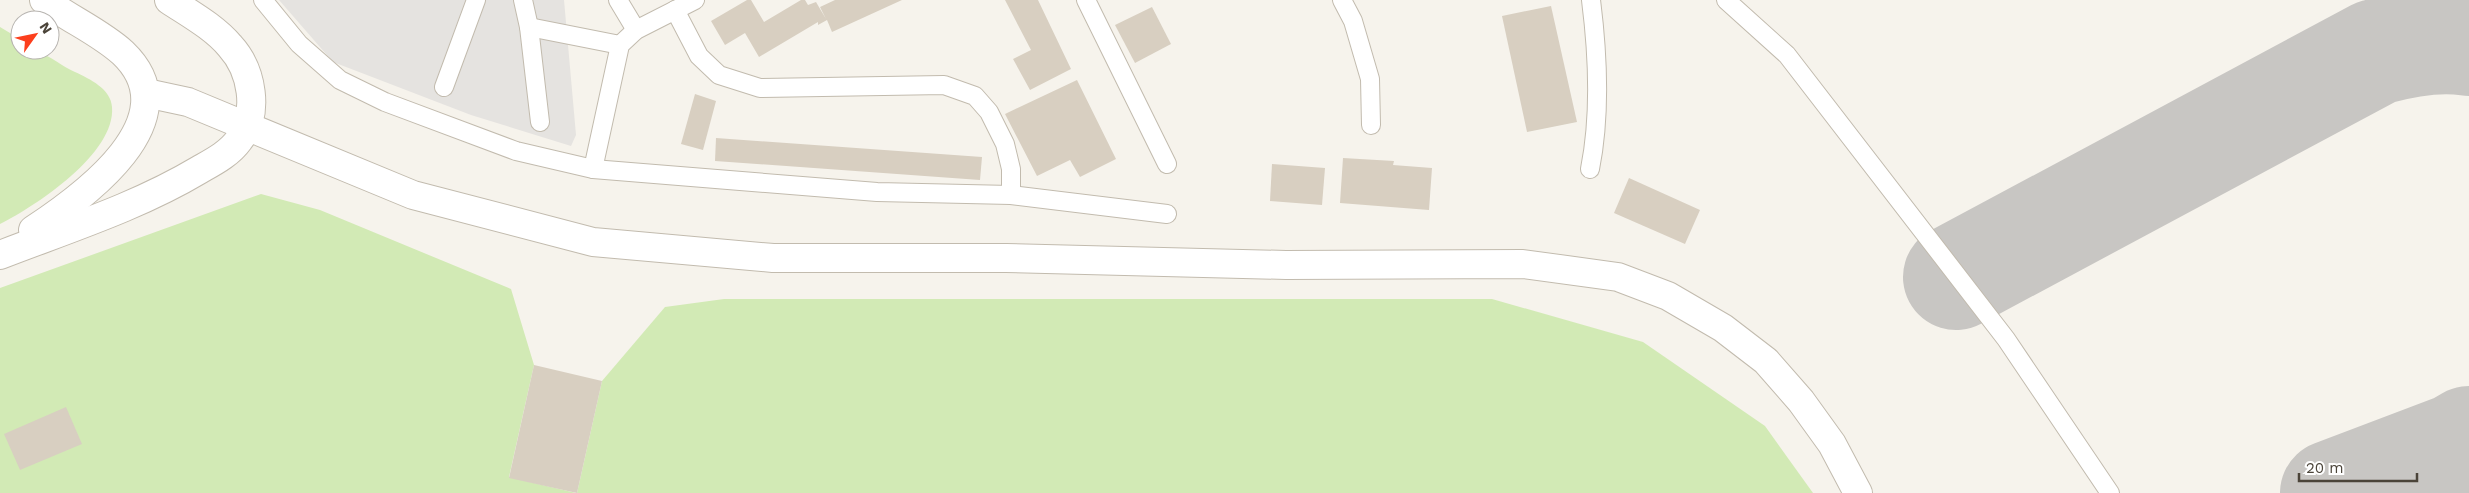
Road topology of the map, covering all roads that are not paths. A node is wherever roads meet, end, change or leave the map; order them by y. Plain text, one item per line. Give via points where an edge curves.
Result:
1 (44, 0) edge
2 (169, 0) edge
3 (263, 0) edge
4 (476, 0) edge
5 (523, 0) edge
6 (618, 0) edge
7 (695, 0) edge
8 (1086, 0) edge
9 (1342, 0) edge
10 (1591, 0) edge
11 (1726, 0) edge
12 (675, 10) junction
13 (529, 27) junction
14 (636, 30) junction
15 (620, 45) junction
16 (444, 87) dead end
17 (146, 93) junction
18 (540, 122) dead end
19 (1371, 125) dead end
20 (247, 126) junction
21 (1167, 164) dead end
22 (593, 169) junction
23 (1590, 169) dead end
24 (1011, 195) junction
25 (1167, 214) dead end
26 (0, 253) edge
27 (1858, 493) edge
28 (2110, 493) edge

1 - 17 street via 123,53 134,67
2 - 20 street via 230,45 246,69 252,97
3 - 22 lane via 299,44 340,80 376,98 516,151
4 - 16 lane
5 - 13 lane
6 - 14 lane
7 - 12 lane
8 - 21 lane
9 - 19 lane via 1370,79
10 - 23 lane via 1596,45 1596,142
11 - 28 lane via 1787,55 2006,339
12 - 14 lane
12 - 24 lane via 699,56 719,75 760,88 944,85 975,96 989,112 1004,144 1011,169
13 - 15 lane
13 - 18 lane
14 - 15 lane
15 - 22 lane
17 - 20 street via 188,102
17 - 26 street via 141,118 120,159 65,209
20 - 26 street via 238,141 222,156 146,199
20 - 27 street via 413,194 593,242 773,258 1006,258 1286,265 1523,264 1618,277 1668,296 1723,328 1766,361 1832,444
22 - 24 lane via 878,192
24 - 25 lane

